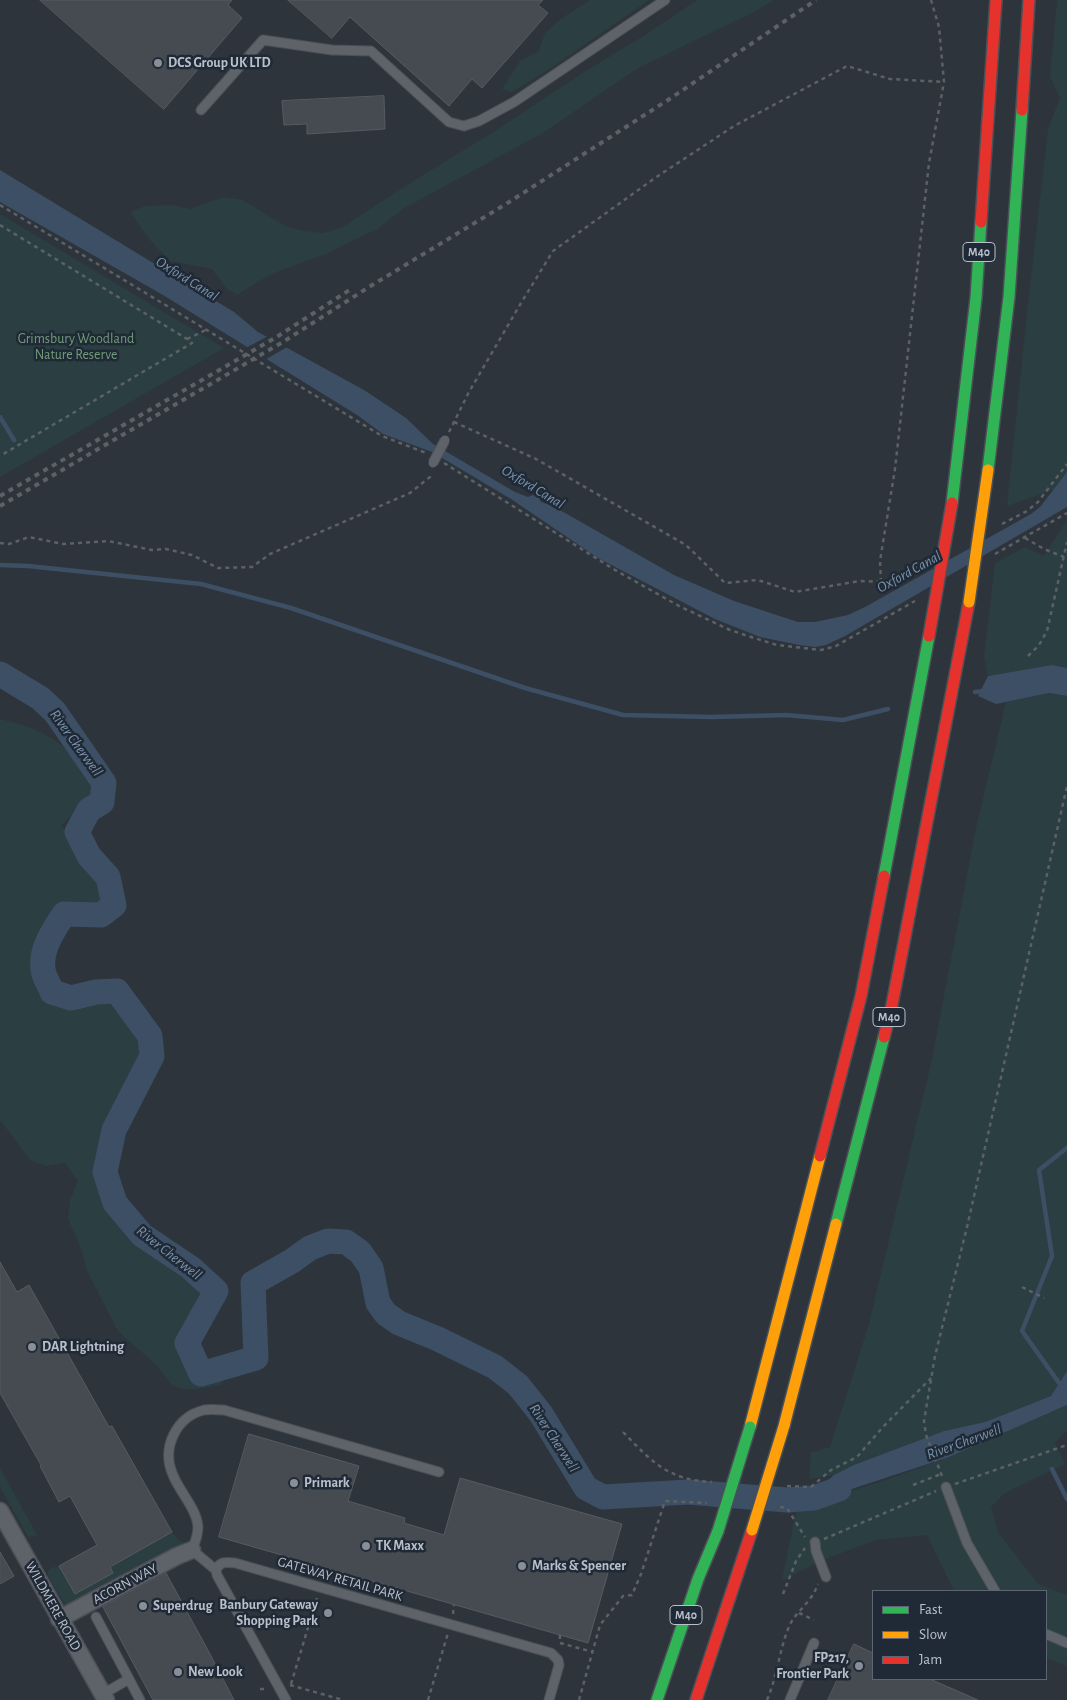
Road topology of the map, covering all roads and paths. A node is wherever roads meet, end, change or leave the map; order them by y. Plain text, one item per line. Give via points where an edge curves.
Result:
1 (665, 0) edge
2 (931, 0) edge
3 (996, 0) edge
4 (1029, 0) edge
5 (944, 82) junction
6 (201, 110) dead end
7 (0, 205) edge
8 (0, 225) edge
9 (206, 330) junction
10 (187, 339) junction
11 (454, 422) junction
12 (446, 440) joint
13 (0, 456) edge
14 (433, 459) junction
15 (1067, 464) edge
16 (1067, 513) edge
17 (1001, 524) dead end
18 (1024, 538) junction
19 (1067, 542) edge
20 (0, 543) edge
21 (991, 557) dead end
22 (1064, 557) junction
23 (924, 564) dead end
24 (881, 582) junction
25 (916, 600) dead end
26 (1028, 656) dead end
27 (1067, 786) edge
28 (1022, 1287) dead end
29 (1044, 1298) dead end
30 (1067, 1445) edge
31 (439, 1472) dead end
32 (941, 1474) junction
33 (913, 1485) dead end
34 (946, 1487) junction
35 (665, 1501) dead end
36 (787, 1508) dead end
37 (0, 1511) edge
38 (812, 1541) junction
39 (192, 1550) junction
40 (216, 1570) junction
41 (824, 1573) joint
42 (698, 1580) junction
43 (320, 1588) junction
44 (994, 1590) edge
45 (783, 1594) dead end
46 (454, 1605) dead end
47 (799, 1613) junction
48 (96, 1617) dead end
49 (60, 1619) junction
50 (814, 1620) dead end
51 (450, 1625) junction
52 (1047, 1634) edge
53 (560, 1635) dead end
54 (814, 1643) dead end
55 (1067, 1643) edge
56 (593, 1652) junction
57 (129, 1679) junction
58 (291, 1684) junction
59 (260, 1689) dead end
60 (280, 1689) junction
61 (104, 1697) edge
62 (140, 1700) edge
63 (286, 1700) edge
64 (343, 1700) edge
65 (428, 1700) edge
66 (549, 1700) edge
67 (579, 1700) edge
68 (647, 1700) edge
69 (657, 1700) edge
70 (696, 1700) edge
71 (767, 1700) edge
72 (790, 1700) edge

1 - 6 lane via 514,102 464,126 449,122 371,51 332,50 263,40
2 - 5 path via 939,27
3 - 42 highway, M40, bridge via 976,298 952,503 929,636 861,996 750,1427 718,1531
4 - 70 highway, M40, bridge via 1009,297 988,470 969,602 891,1010 784,1426
5 - 11 path via 890,79 847,66 734,126 655,178 553,251
5 - 24 path via 929,163 895,470 880,561
7 - 9 path
8 - 10 path
9 - 10 path
9 - 14 path via 382,436
10 - 13 path via 192,343
11 - 12 path
11 - 24 path via 536,459 686,545 724,583 758,580 795,592 860,581
12 - 14 lane, bridge
14 - 20 path via 430,476 410,493 270,554 252,567 218,568 192,555 108,542 63,544 29,537 9,544
14 - 25 path via 679,606 730,630 777,645 821,650 836,646
15 - 17 path via 1038,502
16 - 18 path
18 - 21 path
18 - 22 path
19 - 22 path
22 - 26 path via 1047,631
23 - 24 path via 890,582
27 - 32 path via 935,1356 924,1421
28 - 29 path
30 - 34 path
31 - 39 lane via 224,1410 192,1414 179,1424 168,1457 172,1474 198,1527
32 - 33 path
32 - 34 path
34 - 38 path
34 - 44 lane via 968,1543
35 - 56 path via 632,1595 623,1596 600,1625
36 - 38 path via 803,1534
37 - 49 street, WILDMERE ROAD
38 - 41 lane
38 - 45 path via 796,1561
39 - 40 lane
39 - 49 street, ACORN WAY
40 - 43 lane, GATEWAY RETAIL PARK via 223,1562 234,1563
40 - 60 lane
41 - 47 path via 811,1600
42 - 68 highway, M40
42 - 69 highway, M40
43 - 51 lane, GATEWAY RETAIL PARK
43 - 58 path
46 - 51 path
47 - 50 path
47 - 71 path via 787,1630
48 - 57 lane
49 - 61 street, WILDMERE ROAD
51 - 65 path
51 - 66 lane, GATEWAY RETAIL PARK via 552,1653 560,1665
52 - 55 lane
53 - 56 path via 560,1643
54 - 72 lane
56 - 67 path
57 - 61 lane
57 - 62 lane
58 - 60 path
58 - 64 path
59 - 60 path
60 - 63 lane

